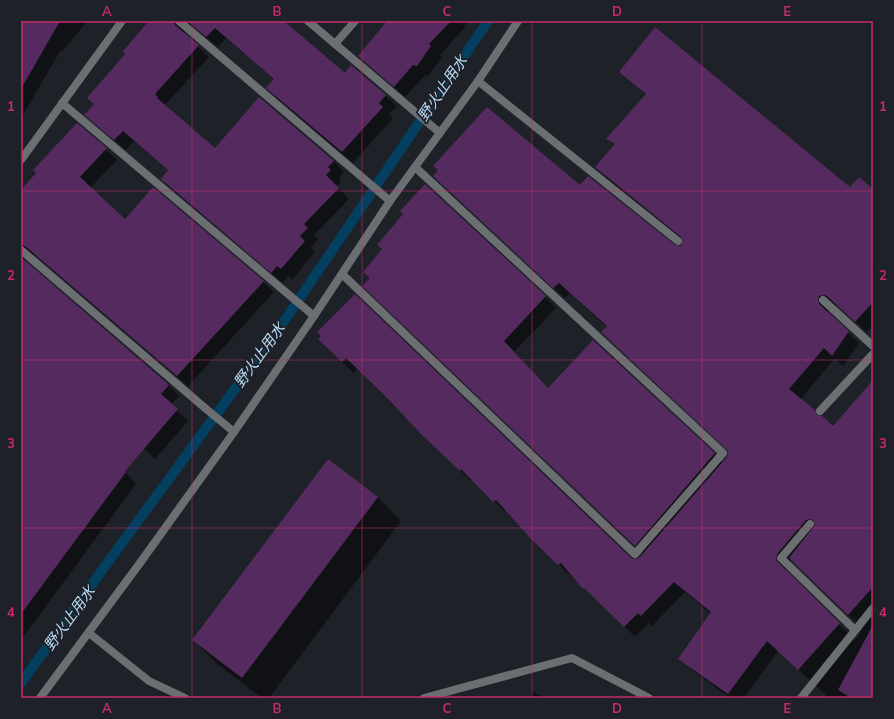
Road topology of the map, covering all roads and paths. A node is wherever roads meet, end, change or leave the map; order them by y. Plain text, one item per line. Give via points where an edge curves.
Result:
1 (122, 21) edge
2 (179, 21) edge
3 (308, 21) edge
4 (355, 21) edge
5 (518, 21) edge
6 (335, 44) junction
7 (478, 81) junction
8 (62, 103) junction
9 (440, 133) junction
10 (21, 160) edge
11 (415, 167) junction
12 (387, 198) junction
13 (678, 241) dead end
14 (21, 250) edge
15 (342, 274) junction
16 (823, 300) dead end
17 (314, 316) junction
18 (873, 346) edge
19 (873, 354) edge
20 (820, 411) dead end
21 (234, 432) junction
22 (810, 524) dead end
23 (873, 608) edge
24 (855, 630) junction
25 (89, 633) junction
26 (40, 698) edge
27 (185, 698) edge
28 (424, 698) edge
29 (649, 698) edge
30 (801, 698) edge

1 - 8 street
2 - 12 street
3 - 6 street
4 - 6 street
5 - 7 street
6 - 9 street
7 - 9 street
7 - 13 street
8 - 10 street
8 - 17 street
9 - 11 street
11 - 12 street
11 - 15 street via 723,453 635,554
12 - 15 street
14 - 21 street
15 - 17 street
16 - 18 street
17 - 21 street
19 - 20 street
21 - 25 street
22 - 24 street via 781,558
23 - 24 street
24 - 30 street
25 - 26 street
25 - 27 street via 149,681
28 - 29 street via 572,658

